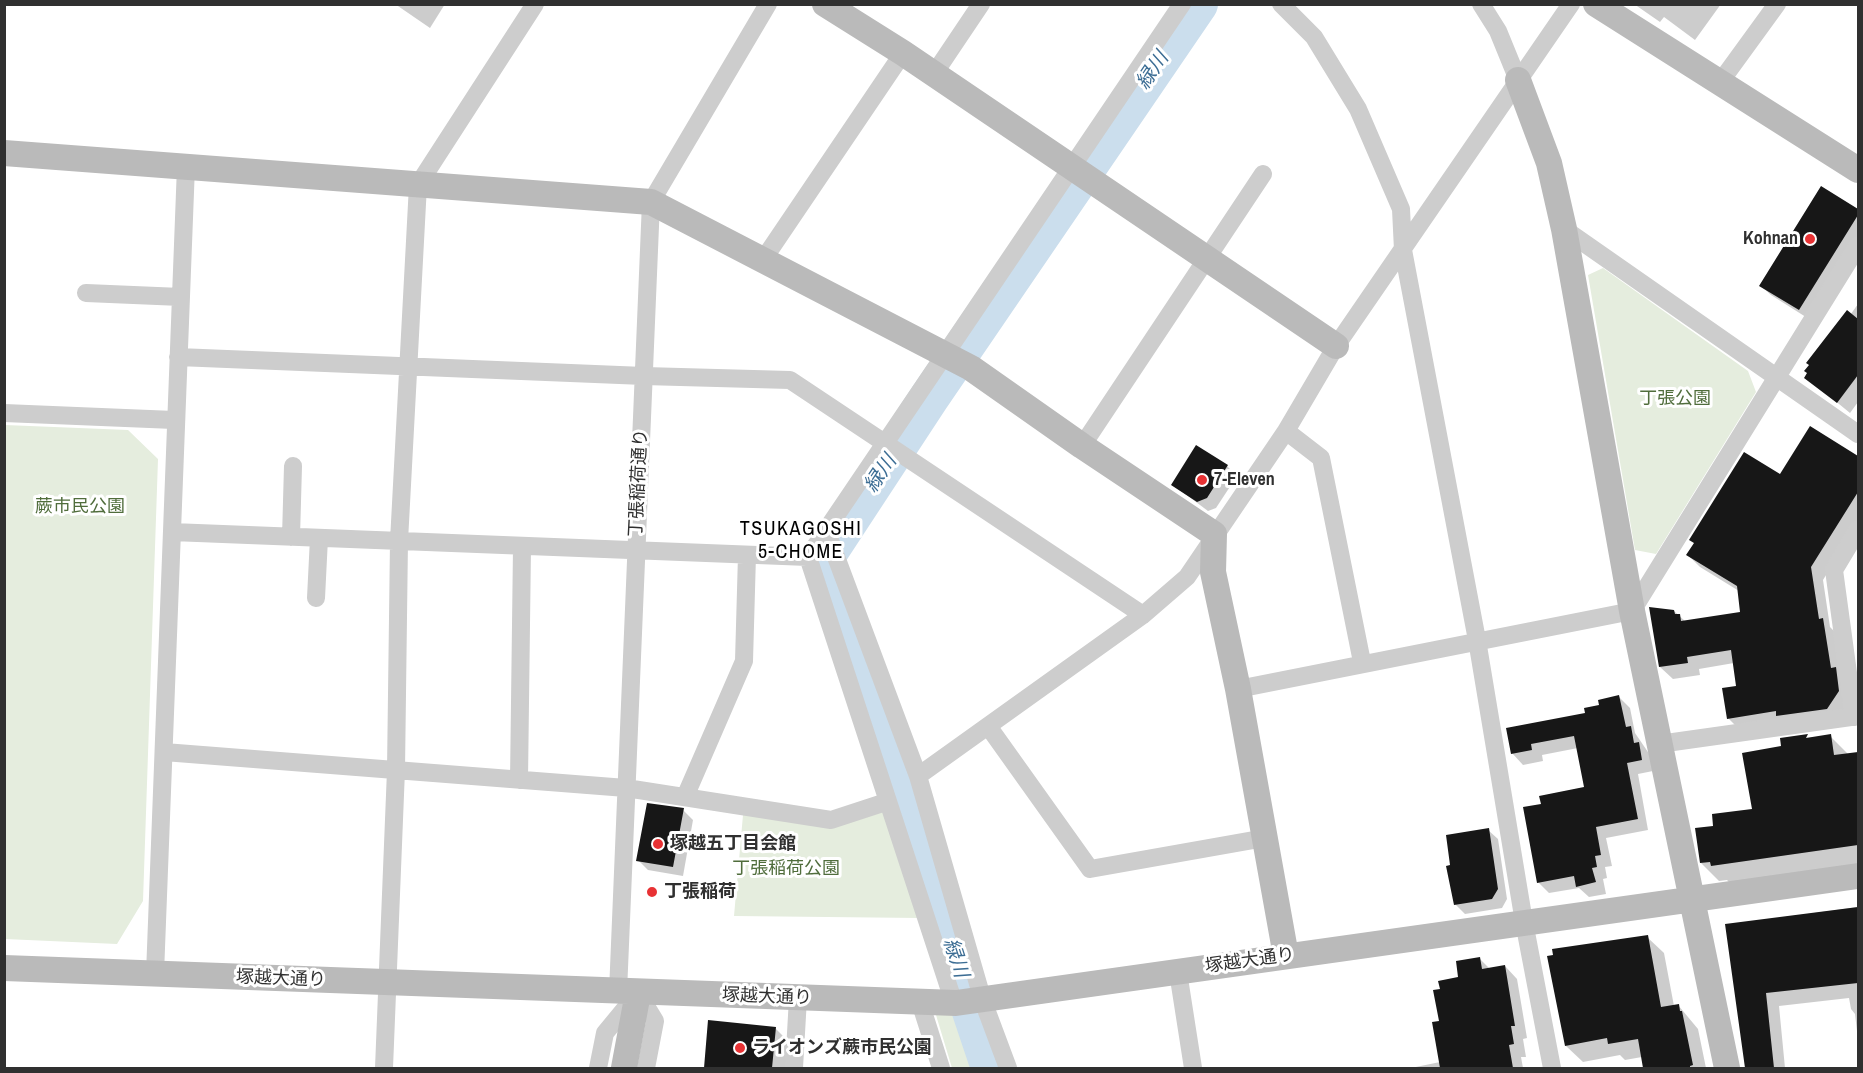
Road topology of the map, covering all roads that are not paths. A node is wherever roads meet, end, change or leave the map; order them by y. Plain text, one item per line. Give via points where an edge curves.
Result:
1 (535, 4) edge
2 (768, 4) edge
3 (825, 4) edge
4 (981, 4) edge
5 (1182, 4) edge
6 (1281, 4) edge
7 (1481, 4) edge
8 (1571, 4) edge
9 (1596, 4) edge
10 (1777, 4) edge
11 (903, 53) junction
12 (934, 74) junction
13 (1518, 80) junction
14 (1721, 81) junction
15 (4, 153) edge
16 (186, 166) junction
17 (1858, 170) edge
18 (1080, 174) junction
19 (1263, 174) dead end
20 (418, 185) junction
21 (651, 202) junction
22 (1564, 229) junction
23 (1858, 246) edge
24 (1403, 250) junction
25 (1205, 258) junction
26 (764, 260) junction
27 (86, 292) dead end
28 (181, 297) junction
29 (1336, 346) junction
30 (178, 357) junction
31 (956, 359) junction
32 (408, 366) junction
33 (644, 376) junction
34 (1776, 378) junction
35 (4, 413) edge
36 (174, 420) junction
37 (1286, 430) junction
38 (1858, 434) edge
39 (884, 444) junction
40 (1082, 446) junction
41 (293, 466) dead end
42 (826, 530) junction
43 (1858, 530) edge
44 (172, 532) junction
45 (1214, 534) junction
46 (291, 537) junction
47 (319, 538) junction
48 (399, 541) junction
49 (522, 547) junction
50 (636, 550) junction
51 (747, 555) junction
52 (808, 557) junction
53 (316, 598) dead end
54 (1632, 611) junction
55 (1143, 615) junction
56 (1477, 640) junction
57 (1362, 663) junction
58 (1238, 689) junction
59 (1856, 716) edge
60 (988, 726) junction
61 (1659, 744) junction
62 (164, 752) junction
63 (396, 770) junction
64 (918, 777) junction
65 (519, 780) junction
66 (626, 788) junction
67 (685, 797) junction
68 (886, 802) junction
69 (1265, 838) junction
70 (1858, 876) edge
71 (1694, 899) junction
72 (1524, 922) junction
73 (1286, 956) junction
74 (4, 968) edge
75 (1178, 972) junction
76 (155, 974) junction
77 (386, 984) junction
78 (628, 992) junction
79 (798, 998) junction
80 (982, 1000) junction
81 (920, 1002) junction
82 (955, 1003) junction
83 (384, 1068) edge
84 (598, 1068) edge
85 (624, 1068) edge
86 (646, 1068) edge
87 (794, 1068) edge
88 (941, 1068) edge
89 (1008, 1068) edge
90 (1192, 1068) edge
91 (1552, 1068) edge
92 (1727, 1068) edge

1 - 20 street
2 - 21 street, 丁張稲荷通り
3 - 11 street
4 - 12 street
5 - 18 street
6 - 24 street via 1314,37 1358,109 1401,209
7 - 13 street
8 - 13 street
9 - 14 street
10 - 14 street
11 - 12 street
11 - 26 street
12 - 18 street
13 - 22 street via 1549,163
13 - 24 street
14 - 17 street
15 - 16 street
16 - 20 street
16 - 28 street
18 - 25 street
18 - 31 street
19 - 25 street
20 - 21 street
20 - 32 street
21 - 26 street
21 - 33 street, 丁張稲荷通り
22 - 34 street
22 - 54 street
23 - 34 street
24 - 29 street
24 - 56 street
25 - 29 street
25 - 40 street
26 - 31 street
27 - 28 street
28 - 30 street
29 - 37 street
30 - 32 street
30 - 36 street
31 - 39 street
31 - 40 street
32 - 33 street
32 - 48 street
33 - 39 street via 790,380
33 - 50 street, 丁張稲荷通り
34 - 38 street
34 - 54 street
35 - 36 street
36 - 44 street
37 - 45 street
37 - 57 street via 1321,458
39 - 42 street
39 - 55 street
40 - 45 street
41 - 46 street
42 - 52 street
42 - 64 street
43 - 59 street via 1834,570
44 - 46 street
44 - 62 street
45 - 55 street via 1187,577
45 - 58 street via 1213,572
46 - 47 street
47 - 48 street
47 - 53 street
48 - 49 street
48 - 63 street
49 - 50 street
49 - 65 street
50 - 51 street
50 - 66 street, 丁張稲荷通り
51 - 52 street
51 - 67 street via 744,660
52 - 68 street
54 - 56 street
54 - 61 street
55 - 60 street
56 - 57 street
56 - 72 street
57 - 58 street
58 - 69 street
59 - 61 street
60 - 64 street
60 - 69 street via 1090,869
61 - 71 street
62 - 63 street
62 - 76 street
63 - 65 street
63 - 77 street
64 - 80 street
65 - 66 street
66 - 67 street
66 - 78 street, 丁張稲荷通り
67 - 68 street via 831,820
68 - 82 street
69 - 73 street
70 - 71 street, 塚越大通り
71 - 72 street, 塚越大通り
71 - 92 street
72 - 73 street, 塚越大通り
72 - 91 street
73 - 75 street, 塚越大通り
74 - 76 street, 塚越大通り
75 - 80 street, 塚越大通り
75 - 90 street
76 - 77 street, 塚越大通り
77 - 78 street, 塚越大通り
77 - 83 street
78 - 79 street, 塚越大通り
78 - 84 street via 605,1033
78 - 85 street via 632,1028
78 - 86 street via 655,1022
79 - 81 street, 塚越大通り
79 - 87 street
80 - 82 street, 塚越大通り
80 - 89 street
81 - 82 street, 塚越大通り
81 - 88 street

